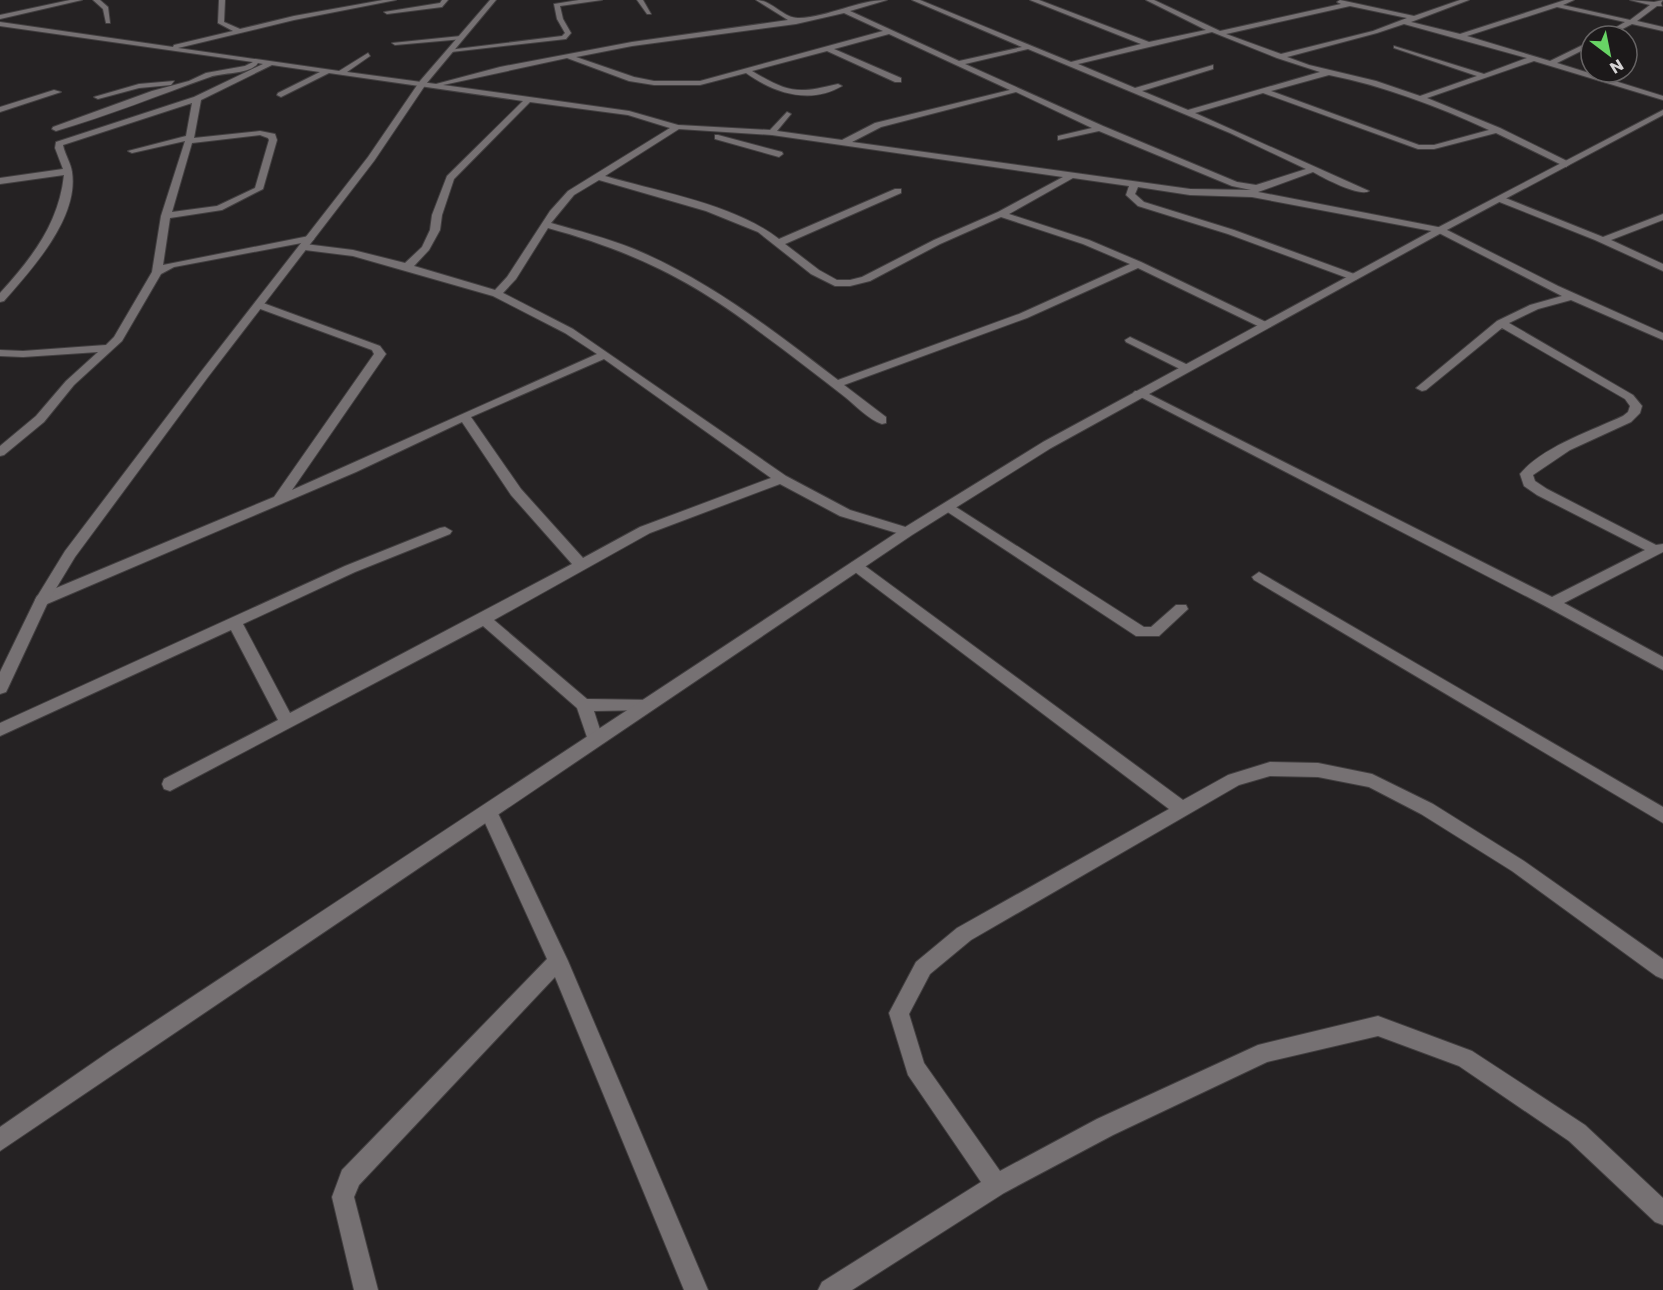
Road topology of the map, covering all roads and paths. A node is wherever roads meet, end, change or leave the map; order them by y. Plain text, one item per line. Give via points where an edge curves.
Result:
1 (79, 0) edge
2 (96, 0) edge
3 (222, 0) edge
4 (393, 0) edge
5 (445, 0) edge
6 (493, 0) edge
7 (599, 0) edge
8 (639, 0) edge
9 (759, 0) edge
10 (884, 0) edge
11 (915, 0) edge
12 (1033, 0) edge
13 (1149, 0) edge
14 (1331, 0) edge
15 (1466, 0) edge
16 (1571, 0) edge
17 (1633, 0) edge
18 (378, 1) edge
19 (1660, 3) edge
20 (1350, 4) junction
21 (1557, 5) junction
22 (387, 12) dead end
23 (847, 12) junction
24 (649, 13) dead end
25 (0, 17) edge
26 (1413, 18) junction
27 (108, 22) dead end
28 (796, 22) junction
29 (1405, 22) junction
30 (1631, 22) junction
31 (0, 24) edge
32 (1627, 24) edge
33 (1663, 29) edge
34 (237, 30) junction
35 (888, 32) junction
36 (1217, 32) junction
37 (1462, 36) junction
38 (461, 38) junction
39 (394, 43) dead end
40 (1148, 44) junction
41 (1396, 46) dead end
42 (1029, 47) junction
43 (171, 48) junction
44 (827, 48) junction
45 (1579, 49) edge
46 (451, 50) junction
47 (368, 55) dead end
48 (570, 57) junction
49 (1279, 57) junction
50 (1535, 58) junction
51 (261, 62) junction
52 (271, 63) junction
53 (958, 63) junction
54 (1551, 63) junction
55 (1071, 64) junction
56 (1210, 67) dead end
57 (328, 71) junction
58 (342, 72) junction
59 (749, 72) junction
60 (1329, 72) junction
61 (1481, 75) junction
62 (898, 80) dead end
63 (428, 84) junction
64 (183, 86) junction
65 (838, 86) dead end
66 (1017, 90) junction
67 (1136, 90) junction
68 (1264, 91) junction
69 (57, 92) dead end
70 (281, 95) dead end
71 (98, 97) dead end
72 (1421, 98) junction
73 (1663, 98) edge
74 (197, 99) junction
75 (528, 100) junction
76 (0, 110) edge
77 (1190, 112) junction
78 (1663, 112) edge
79 (787, 114) dead end
80 (677, 127) junction
81 (1100, 128) junction
82 (56, 129) dead end
83 (690, 130) dead end
84 (1497, 130) junction
85 (734, 131) junction
86 (772, 133) junction
87 (722, 138) junction
88 (1061, 138) dead end
89 (189, 140) junction
90 (843, 143) junction
91 (132, 151) dead end
92 (779, 154) dead end
93 (1566, 164) junction
94 (1314, 169) junction
95 (68, 171) junction
96 (1070, 176) junction
97 (599, 177) junction
98 (0, 181) edge
99 (1135, 183) junction
100 (898, 191) dead end
101 (1255, 191) junction
102 (1365, 191) dead end
103 (1500, 199) junction
104 (1001, 214) junction
105 (166, 216) junction
106 (1663, 217) edge
107 (546, 225) junction
108 (1440, 230) junction
109 (1603, 240) junction
110 (307, 243) junction
111 (778, 243) junction
112 (1138, 264) junction
113 (407, 267) junction
114 (1663, 268) edge
115 (158, 272) junction
116 (1353, 277) junction
117 (497, 294) junction
118 (1572, 296) junction
119 (0, 299) edge
120 (259, 305) junction
121 (1501, 323) junction
122 (1264, 326) junction
123 (1663, 337) edge
124 (1130, 340) dead end
125 (109, 348) junction
126 (0, 352) edge
127 (605, 355) junction
128 (1186, 368) junction
129 (834, 385) junction
130 (1422, 388) dead end
131 (1139, 393) junction
132 (464, 416) junction
133 (882, 420) dead end
134 (0, 452) edge
135 (781, 479) junction
136 (279, 500) junction
137 (948, 506) junction
138 (445, 531) dead end
139 (907, 532) junction
140 (1659, 549) edge
141 (580, 564) junction
142 (856, 566) junction
143 (1259, 577) dead end
144 (42, 600) junction
145 (1552, 603) junction
146 (1182, 609) dead end
147 (484, 619) junction
148 (234, 622) junction
149 (1663, 664) edge
150 (0, 688) edge
151 (648, 704) junction
152 (584, 705) junction
153 (287, 722) junction
154 (0, 730) edge
155 (595, 739) junction
156 (170, 784) dead end
157 (1181, 808) junction
158 (489, 812) junction
159 (1663, 816) edge
160 (558, 961) junction
161 (1663, 970) edge
162 (0, 1140) edge
163 (996, 1185) junction
164 (1663, 1214) edge
165 (366, 1290) edge
166 (696, 1290) edge
167 (830, 1290) edge

1 - 25 street
2 - 27 street via 106,8
3 - 34 street via 221,23
4 - 18 street
5 - 22 street via 442,5
6 - 38 street
7 - 46 street via 557,4 568,33 564,38
8 - 24 street
9 - 28 street
10 - 23 street
11 - 42 street
12 - 40 street
13 - 36 street
14 - 20 street
15 - 26 street
16 - 21 street
17 - 19 street
18 - 34 street
19 - 30 street
20 - 26 street
20 - 36 street
21 - 30 street
21 - 37 street
23 - 28 street
23 - 35 street
26 - 29 street
28 - 48 street via 654,40
29 - 37 street
29 - 49 street
30 - 32 street
30 - 33 street
31 - 43 street
34 - 43 street
35 - 44 street
35 - 53 street
36 - 40 street
36 - 49 street
37 - 50 street
38 - 39 street
38 - 46 street
40 - 55 street
41 - 61 street
42 - 53 street
42 - 55 street
43 - 51 street
44 - 59 street
44 - 62 street
45 - 54 street
46 - 63 street
47 - 58 street
48 - 59 street via 624,77 654,83 700,83
48 - 63 street
49 - 60 street
50 - 54 street
50 - 61 street
51 - 52 street
51 - 64 street
52 - 57 street
52 - 74 street
53 - 66 street
54 - 73 street
55 - 67 street
56 - 67 street
57 - 58 street
57 - 70 street
58 - 63 street
59 - 65 street via 780,91 798,95
60 - 68 street
60 - 72 street
61 - 72 street
63 - 75 street
63 - 110 street
64 - 71 street via 151,83
64 - 82 street
66 - 81 street
66 - 90 street via 878,126
67 - 77 street
68 - 77 street
68 - 84 street via 1418,147 1434,147
69 - 76 street
72 - 84 street
74 - 89 street
74 - 95 street via 62,142 58,147
75 - 80 street via 629,113
75 - 113 street via 450,178 435,230 426,248
77 - 94 street
78 - 93 street
79 - 86 street
80 - 85 street
80 - 97 street
81 - 88 street
81 - 101 street
83 - 87 street
84 - 93 street
85 - 86 street
85 - 87 street
86 - 90 street
87 - 92 street
89 - 91 street
89 - 105 street
89 - 105 street via 267,133 273,140 259,189 219,208
90 - 96 street
93 - 103 street
94 - 101 street
94 - 102 street
95 - 98 street
95 - 119 street via 61,218
96 - 99 street
96 - 104 street
97 - 107 street via 571,193
97 - 111 street via 709,209 761,230
99 - 101 street via 1190,192
99 - 116 street via 1131,195 1141,204
100 - 111 street
101 - 108 street
103 - 108 street
103 - 109 street
104 - 111 street via 866,279 850,283 835,283 815,272
104 - 112 street
105 - 115 street
106 - 109 street
107 - 117 street
107 - 129 street via 633,252 712,293
108 - 116 street
108 - 118 street
109 - 114 street
110 - 113 street
110 - 115 street via 171,265
110 - 120 street
112 - 122 street
112 - 129 street via 1023,316
113 - 117 street
115 - 125 street
116 - 122 street
117 - 127 street via 569,331
118 - 121 street via 1534,307
118 - 123 street
120 - 136 street via 376,348 380,354
120 - 144 street via 70,554
121 - 130 street
121 - 140 street via 1629,397 1636,406 1626,419 1542,461 1526,474 1529,483
122 - 128 street
124 - 128 street
125 - 126 street
125 - 134 street via 70,383 40,419
127 - 132 street
127 - 135 street
128 - 131 street
129 - 133 street
131 - 137 street
131 - 145 street
132 - 136 street
132 - 141 street via 516,492
135 - 139 street via 845,513
135 - 141 street via 676,516
136 - 144 street
137 - 139 street
137 - 146 street via 1141,632 1154,632
138 - 148 street
139 - 142 street
140 - 145 street
141 - 147 street
142 - 151 street
142 - 157 street
143 - 159 street
144 - 150 street
145 - 149 street
147 - 152 street
147 - 153 street
148 - 153 street
148 - 154 street
151 - 152 street
151 - 155 street
152 - 155 street
153 - 156 street
155 - 158 street
157 - 161 street via 1234,780 1270,769 1318,770 1372,781 1427,809 1518,866
157 - 163 street via 964,934 923,968 899,1013 915,1068
158 - 160 street
158 - 162 street
160 - 165 street via 350,1178 343,1197
160 - 166 street
163 - 164 street via 1105,1127 1265,1052 1378,1026 1465,1058 1577,1133
163 - 167 street

